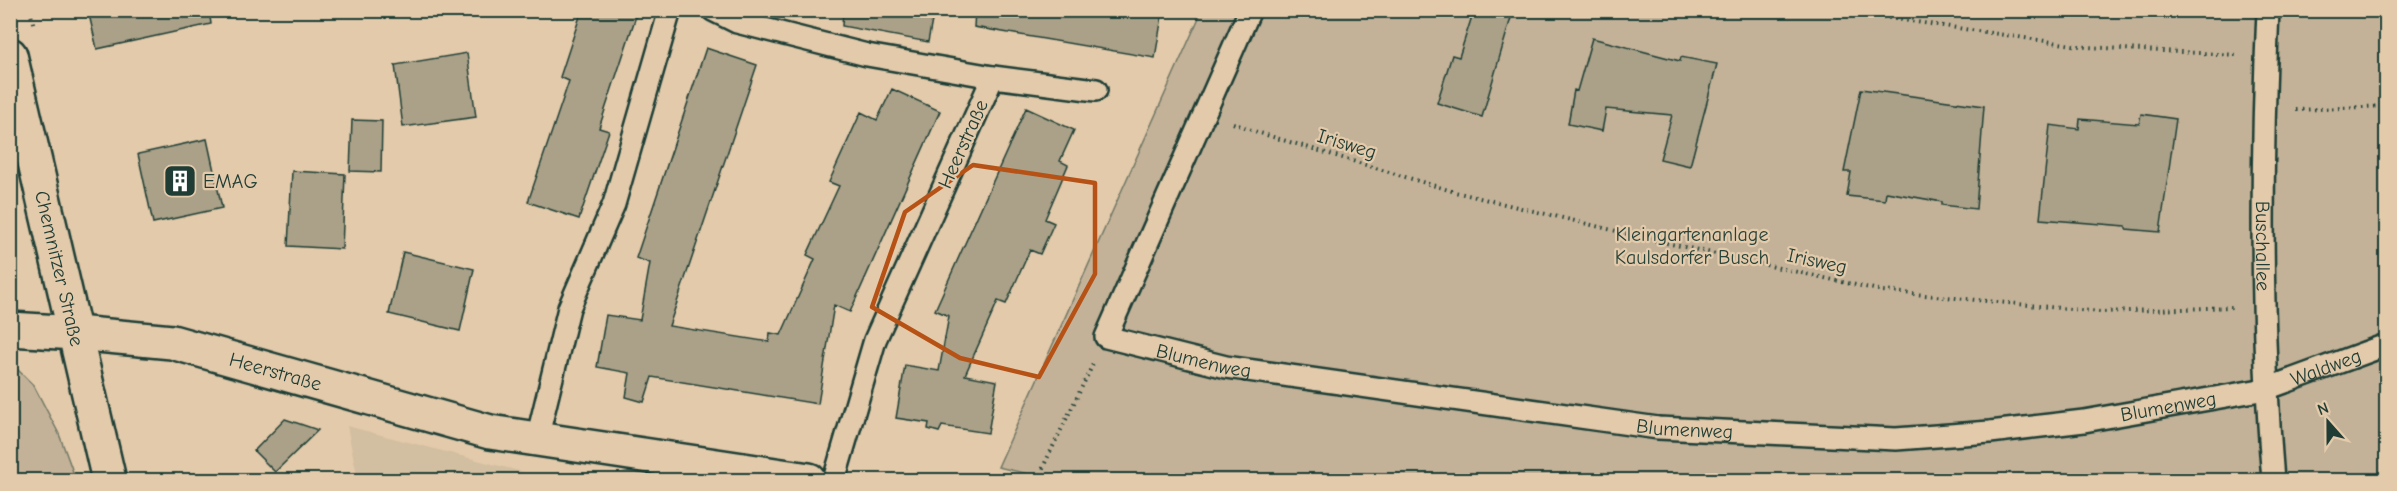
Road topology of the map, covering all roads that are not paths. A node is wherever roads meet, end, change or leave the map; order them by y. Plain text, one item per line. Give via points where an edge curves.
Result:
1 (670, 10) edge
2 (713, 10) edge
3 (1250, 10) edge
4 (2268, 10) edge
5 (10, 55) edge
6 (993, 77) junction
7 (1096, 90) dead end
8 (10, 329) edge
9 (76, 333) junction
10 (2386, 345) edge
11 (2266, 389) junction
12 (537, 439) junction
13 (109, 480) edge
14 (809, 480) edge
15 (834, 480) edge
16 (2273, 480) edge

1 - 12 lane via 614,204 569,308
2 - 6 lane, Heerstraße via 736,22 867,55
3 - 11 lane, Blumenweg via 1106,337 1226,367 1658,428 1896,439 2084,421
4 - 11 lane, Buschallee
5 - 9 street, Chemnitzer Straße
6 - 7 lane
6 - 15 lane, Heerstraße via 875,340
8 - 9 street, Heerstraße
9 - 12 street, Heerstraße via 172,342 490,432
9 - 13 street, Chemnitzer Straße
10 - 11 lane, Waldweg
11 - 16 lane, Buschallee
12 - 14 street, Heerstraße

